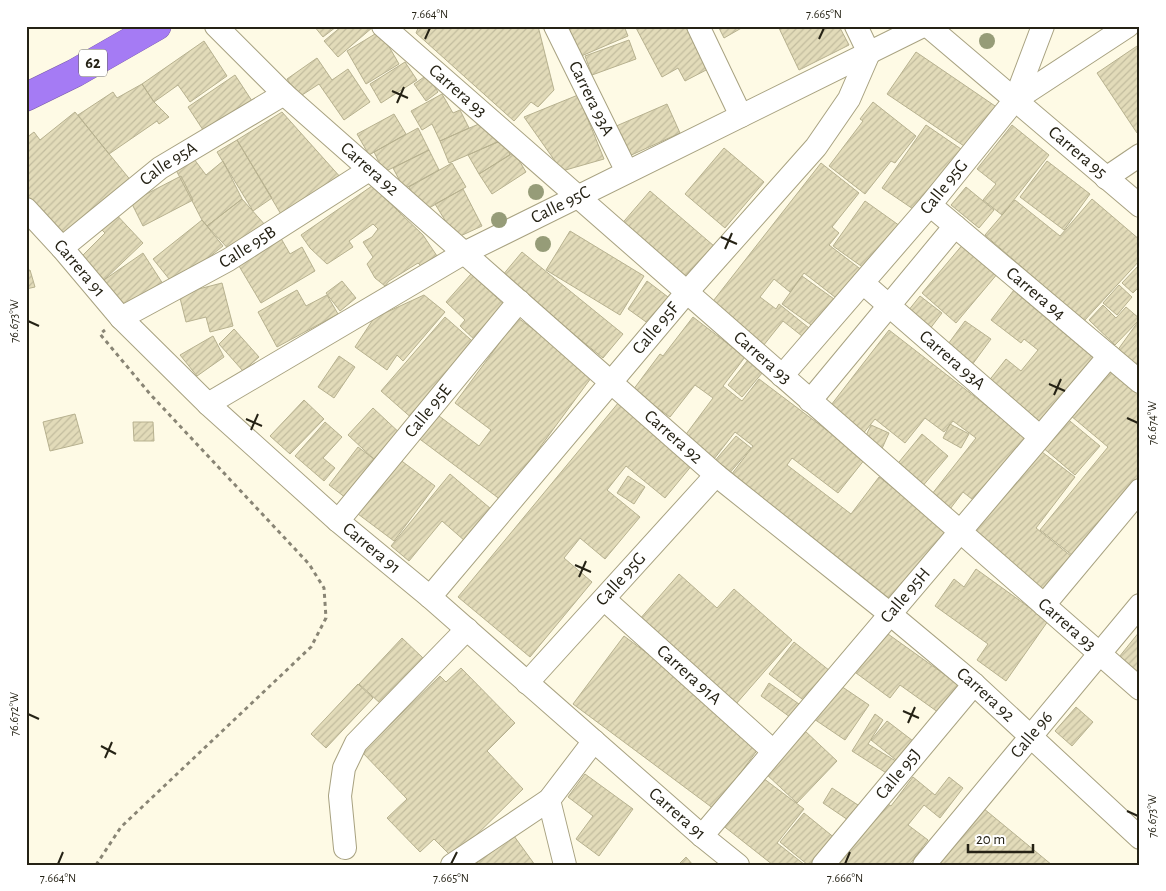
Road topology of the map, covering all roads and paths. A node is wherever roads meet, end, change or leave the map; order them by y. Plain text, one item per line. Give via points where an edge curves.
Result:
1 (158, 26) edge
2 (216, 26) edge
3 (384, 26) edge
4 (555, 26) edge
5 (698, 26) edge
6 (856, 26) edge
7 (923, 26) edge
8 (928, 26) edge
9 (1043, 26) edge
10 (1128, 26) edge
11 (869, 53) junction
12 (284, 94) junction
13 (26, 97) edge
14 (1015, 100) junction
15 (742, 116) junction
16 (1140, 155) edge
17 (369, 170) junction
18 (627, 172) junction
19 (1106, 178) junction
20 (578, 196) junction
21 (930, 205) junction
22 (1140, 206) edge
23 (26, 209) edge
24 (955, 226) junction
25 (62, 248) junction
26 (464, 253) junction
27 (863, 283) junction
28 (687, 292) junction
29 (519, 301) junction
30 (889, 305) junction
31 (121, 318) junction
32 (1108, 356) junction
33 (782, 376) junction
34 (610, 381) junction
35 (1140, 382) edge
36 (810, 401) junction
37 (208, 404) junction
38 (1040, 437) junction
39 (716, 475) junction
40 (1140, 490) edge
41 (338, 521) junction
42 (960, 531) junction
43 (430, 597) junction
44 (604, 599) junction
45 (1140, 604) edge
46 (1044, 605) junction
47 (890, 614) junction
48 (467, 629) junction
49 (1099, 654) junction
50 (527, 684) junction
51 (974, 684) junction
52 (1140, 689) edge
53 (1030, 737) junction
54 (594, 741) junction
55 (773, 751) junction
56 (550, 800) junction
57 (702, 836) junction
58 (1140, 838) edge
59 (345, 848) dead end
60 (96, 865) edge
61 (452, 865) edge
62 (565, 865) edge
63 (738, 865) edge
64 (822, 865) edge
65 (924, 865) edge

1 - 13 highway, 62 via 76,73
2 - 12 street, Carrera 92
3 - 20 street, Carrera 93
4 - 18 street, Carrera 93A
5 - 15 street
6 - 11 street
7 - 11 street, Calle 95C
8 - 14 street, Carrera 95
9 - 14 street
10 - 14 street, Calle 95G
11 - 15 street, Calle 95C
11 - 28 street, Calle 95F via 849,99 816,148
12 - 17 street, Carrera 92
12 - 25 street, Calle 95A via 160,168
14 - 19 street, Carrera 95
14 - 21 street, Calle 95G
15 - 18 street, Calle 95C
16 - 19 street
17 - 26 street, Carrera 92
17 - 31 street, Calle 95B via 228,260
18 - 20 street, Calle 95C
19 - 22 street, Carrera 95
20 - 26 street, Calle 95C
20 - 28 street, Carrera 93
21 - 24 street, Carrera 94
21 - 27 street, Calle 95G
23 - 25 street, Carrera 91
24 - 30 street
24 - 32 street, Carrera 94
25 - 31 street, Carrera 91
26 - 29 street, Carrera 92
26 - 37 street, Calle 95C
27 - 30 street, Carrera 93A
27 - 33 street, Calle 95G
28 - 33 street, Carrera 93
28 - 34 street, Calle 95F
29 - 34 street, Carrera 92
29 - 41 street, Calle 95E
30 - 36 street
30 - 38 street, Carrera 93A
31 - 37 street, Carrera 91
31 - 60 path via 100,334 150,394 309,564 324,588 326,618 311,647 121,827
32 - 35 street, Carrera 94
32 - 38 street, Calle 95H
33 - 36 street, Carrera 93
34 - 39 street, Carrera 92
34 - 43 street, Calle 95F
36 - 42 street, Carrera 93
37 - 41 street, Carrera 91
38 - 42 street, Calle 95H
39 - 44 street, Calle 95G
39 - 47 street, Carrera 92
40 - 46 street
41 - 43 street, Carrera 91
42 - 46 street, Carrera 93
42 - 47 street, Calle 95H
43 - 48 street, Carrera 91
44 - 50 street, Calle 95G
44 - 55 street, Carrera 91A
45 - 49 street, Calle 96
46 - 49 street, Carrera 93
47 - 51 street, Carrera 92
47 - 55 street, Calle 95H
48 - 50 street, Carrera 91
48 - 59 street via 356,742 344,768 340,796
49 - 52 street, Carrera 93
49 - 53 street, Calle 96
50 - 54 street, Carrera 91
51 - 53 street, Carrera 92
51 - 64 street, Calle 95J
53 - 58 street, Carrera 92
53 - 65 street, Calle 96
54 - 56 street
54 - 57 street, Carrera 91
55 - 57 street, Calle 95H
56 - 61 street
56 - 62 street
57 - 63 street, Carrera 91

